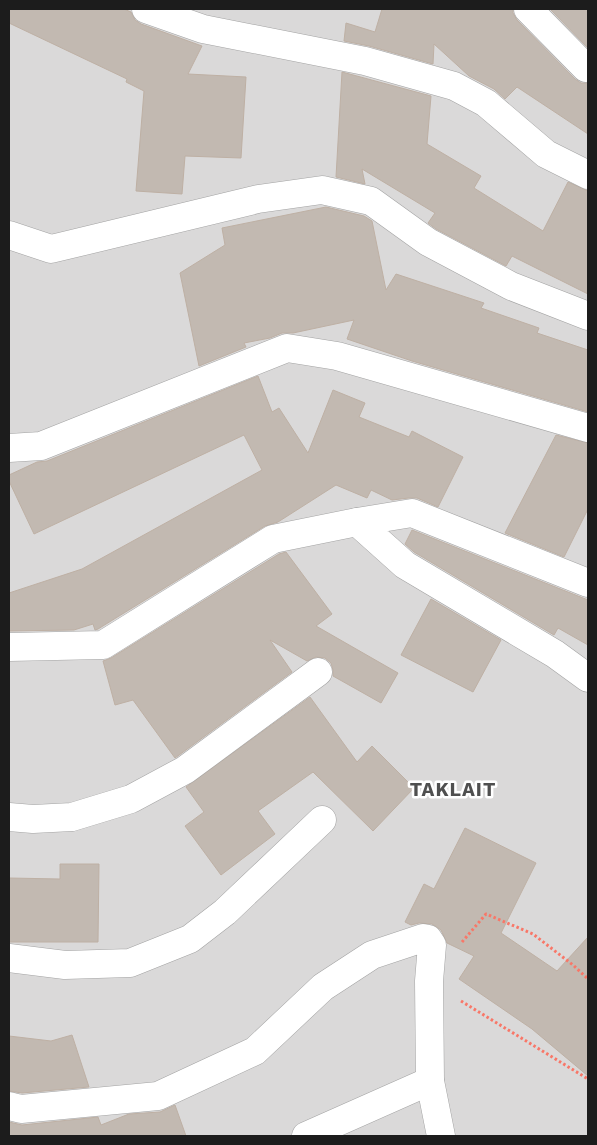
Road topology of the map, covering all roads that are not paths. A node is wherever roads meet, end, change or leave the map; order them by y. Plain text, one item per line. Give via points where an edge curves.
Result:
1 (146, 9) edge
2 (528, 9) edge
3 (208, 19) edge
4 (586, 68) dead end
5 (588, 175) edge
6 (9, 235) edge
7 (588, 316) edge
8 (588, 428) edge
9 (9, 448) edge
10 (358, 522) junction
11 (588, 583) edge
12 (9, 647) edge
13 (318, 672) dead end
14 (588, 678) edge
15 (9, 818) edge
16 (322, 820) dead end
17 (9, 958) edge
18 (430, 1081) junction
19 (9, 1106) edge
20 (306, 1136) edge
21 (441, 1136) edge

1 - 3 street
2 - 4 street
3 - 5 street via 454,86 486,103 546,154
6 - 7 street via 51,249 258,199 322,190 371,201 428,242 511,286
8 - 9 street via 337,356 287,348 41,446
10 - 11 street via 412,513
10 - 12 street via 273,539 103,645
10 - 14 street via 405,565 556,654
13 - 15 street via 184,770 131,799 72,817
16 - 17 street via 225,912 190,939 130,963 65,965
18 - 19 street via 432,945 423,938 372,955 323,988 255,1051 158,1096 21,1110
18 - 20 street
18 - 21 street

